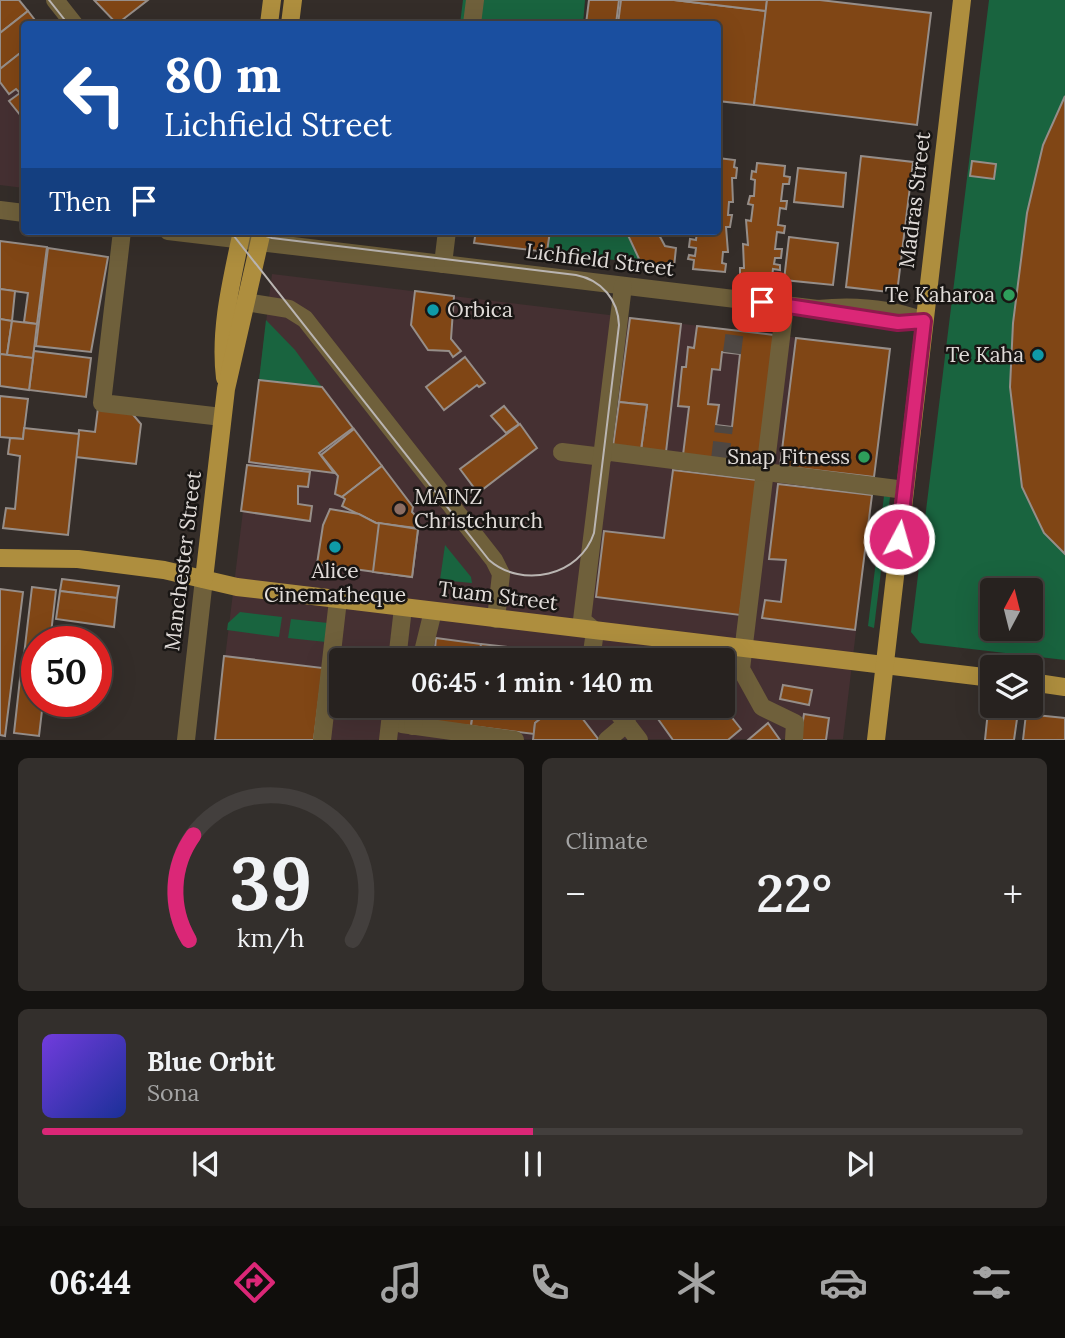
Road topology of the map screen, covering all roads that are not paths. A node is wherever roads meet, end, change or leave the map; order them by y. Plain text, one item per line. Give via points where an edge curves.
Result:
1 (55, 0) edge
2 (272, 0) edge
3 (293, 0) edge
4 (475, 0) edge
5 (962, 0) edge
6 (72, 21) edge
7 (269, 21) edge
8 (290, 21) edge
9 (472, 21) edge
10 (0, 210) edge
11 (21, 213) edge
12 (122, 235) edge
13 (239, 235) edge
14 (447, 235) edge
15 (260, 237) edge
16 (443, 264) junction
17 (623, 286) junction
18 (245, 302) junction
19 (785, 305) junction
20 (924, 321) junction
21 (226, 389) junction
22 (222, 417) junction
23 (603, 454) junction
24 (566, 458) dead end
25 (764, 472) junction
26 (905, 489) junction
27 (0, 558) edge
28 (204, 579) junction
29 (338, 600) junction
30 (403, 608) junction
31 (432, 611) junction
32 (496, 619) junction
33 (595, 631) junction
34 (398, 648) edge
35 (424, 648) edge
36 (593, 648) edge
37 (743, 649) junction
38 (884, 666) junction
39 (980, 677) edge
40 (1043, 684) edge
41 (1065, 687) edge
42 (622, 718) edge
43 (397, 723) edge
44 (626, 723) junction
45 (187, 740) edge
46 (322, 740) edge
47 (515, 740) edge
48 (607, 740) edge
49 (639, 740) edge
50 (794, 740) edge
51 (876, 740) edge

1 - 6 street
2 - 7 main road
3 - 8 main road
4 - 9 street
5 - 20 main road, Madras Street
10 - 11 street
12 - 22 street via 102,403
13 - 21 main road, Manchester Street via 224,333
14 - 16 street
15 - 16 street, Lichfield Street
15 - 18 main road, Manchester Street
16 - 17 street, Lichfield Street
17 - 19 street, Lichfield Street
17 - 23 street
18 - 21 main road, Manchester Street
18 - 32 street via 289,309 305,319 499,568
19 - 20 street, Lichfield Street via 850,306 899,312
19 - 25 street
20 - 26 main road, Madras Street
21 - 22 main road, Manchester Street
22 - 28 main road, Manchester Street
23 - 24 street
23 - 25 street via 720,463
23 - 33 street via 582,620
25 - 26 street
25 - 37 street
26 - 38 main road, Madras Street
27 - 28 main road, Tuam Street via 78,559
28 - 29 main road, Tuam Street
28 - 45 street, Manchester Street
29 - 30 main road, Tuam Street
29 - 46 street
30 - 31 main road, Tuam Street
30 - 34 street
31 - 32 main road, Tuam Street
31 - 35 street
32 - 33 main road, Tuam Street
33 - 36 street
33 - 37 main road, Tuam Street
37 - 38 main road, Tuam Street
37 - 50 street via 741,672 762,706 795,723
38 - 39 main road, Tuam Street
38 - 51 main road, Madras Street
40 - 41 main road
42 - 44 street
43 - 47 street
44 - 48 street
44 - 49 street

